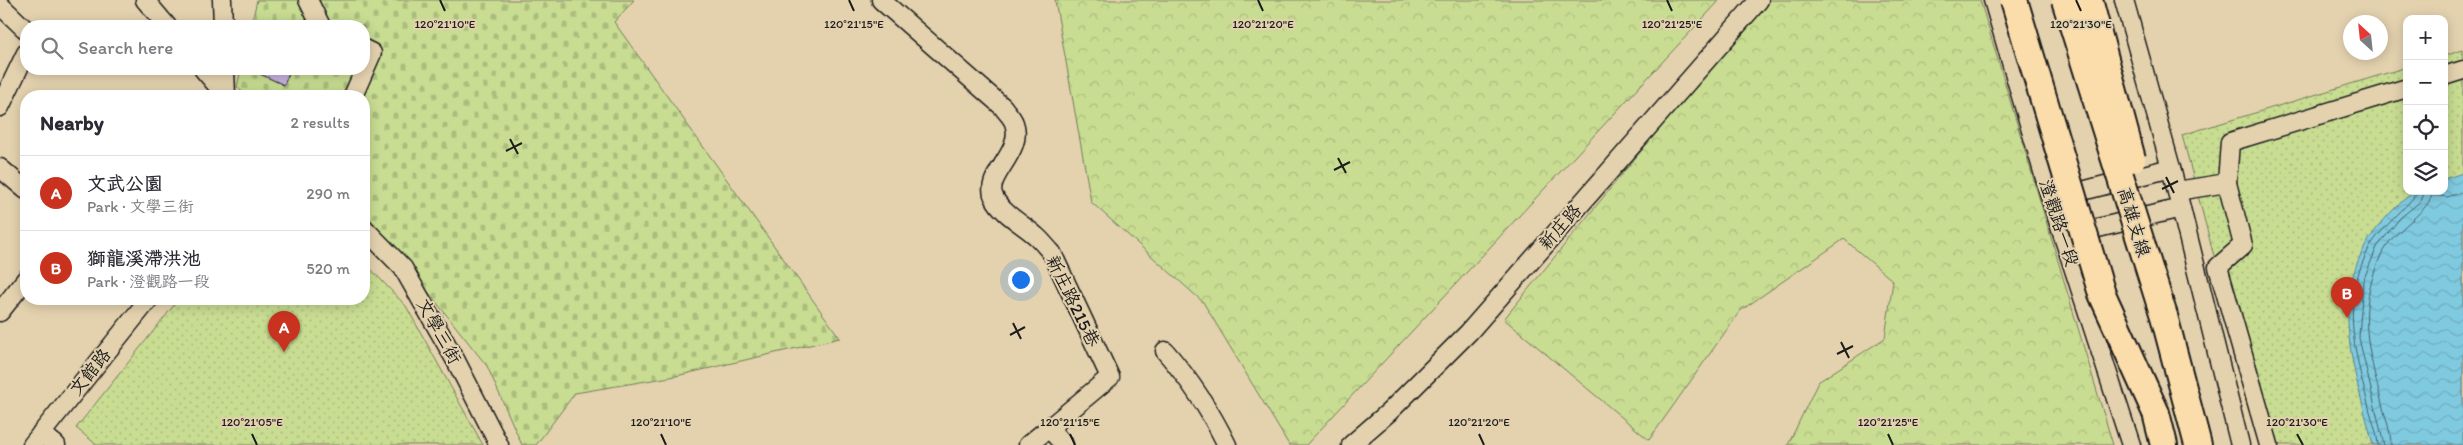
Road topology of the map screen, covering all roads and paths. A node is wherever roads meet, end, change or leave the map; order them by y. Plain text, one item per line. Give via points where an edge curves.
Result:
1 (145, 0) edge
2 (222, 0) edge
3 (308, 0) edge
4 (881, 0) edge
5 (1759, 0) edge
6 (1993, 0) edge
7 (2014, 0) edge
8 (2032, 0) edge
9 (2064, 0) edge
10 (2089, 0) edge
11 (2124, 0) edge
12 (0, 6) edge
13 (162, 20) edge
14 (223, 20) edge
15 (318, 20) edge
16 (20, 24) edge
17 (20, 65) edge
18 (2463, 70) edge
19 (208, 75) edge
20 (225, 75) edge
21 (362, 75) edge
22 (2448, 75) edge
23 (2403, 89) edge
24 (221, 90) edge
25 (226, 90) edge
26 (356, 90) edge
27 (0, 107) edge
28 (0, 168) edge
29 (2171, 168) junction
30 (2227, 183) junction
31 (20, 185) edge
32 (2177, 191) junction
33 (2051, 199) junction
34 (2182, 208) junction
35 (370, 234) edge
36 (2063, 237) junction
37 (20, 287) edge
38 (144, 305) edge
39 (0, 312) edge
40 (2164, 316) junction
41 (1165, 351) dead end
42 (2156, 413) junction
43 (1048, 428) junction
44 (37, 439) edge
45 (56, 445) edge
46 (499, 445) edge
47 (1028, 445) edge
48 (1064, 445) edge
49 (1227, 445) edge
50 (1351, 445) edge
51 (2131, 445) edge
52 (2164, 445) edge
53 (2198, 445) edge
54 (2240, 445) edge
55 (2269, 445) edge

1 - 13 street
2 - 14 street
3 - 15 street
4 - 43 street, 新庄路215巷 via 1003,107 1014,122 1013,150 992,184 993,196 1052,253 1110,377
5 - 50 street, 新庄路 via 1469,332
6 - 33 street, 澄觀路一段
7 - 42 highway, bridge via 2102,294
8 - 42 highway, 高雄支線, bridge
9 - 40 highway, 高雄支線, bridge
10 - 40 highway, bridge via 2143,199
11 - 29 street
12 - 16 street
17 - 27 street
18 - 22 street
19 - 24 street
20 - 25 street
21 - 26 street
23 - 30 street via 2230,142
28 - 31 street
29 - 32 street
29 - 33 street
30 - 32 street
30 - 55 street via 2243,245 2218,267
32 - 34 street
33 - 36 street, 澄觀路一段
34 - 36 street
34 - 54 street
35 - 46 street, 文學三街 via 403,268
36 - 51 street, 澄觀路一段
37 - 39 street
38 - 44 street, 文館路
40 - 53 highway, 高雄支線
41 - 49 street via 1189,379
42 - 52 highway, 高雄支線
43 - 47 street
43 - 48 street
44 - 45 street

